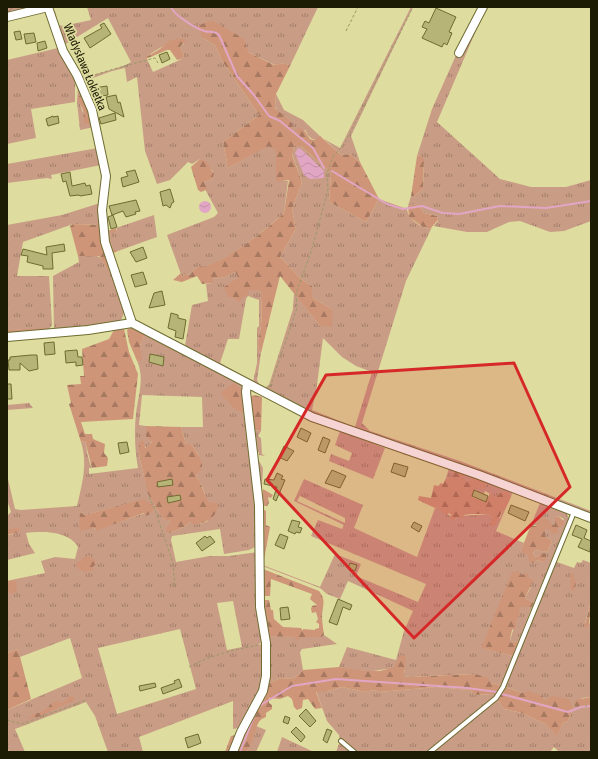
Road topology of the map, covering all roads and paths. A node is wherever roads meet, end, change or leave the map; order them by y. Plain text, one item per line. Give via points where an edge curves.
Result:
1 (48, 7) edge
2 (358, 7) edge
3 (413, 7) edge
4 (483, 7) edge
5 (7, 17) edge
6 (346, 31) dead end
7 (459, 53) dead end
8 (158, 63) dead end
9 (79, 81) junction
10 (132, 323) junction
11 (7, 337) edge
12 (247, 384) junction
13 (270, 388) dead end
14 (149, 497) dead end
15 (574, 511) junction
16 (591, 518) edge
17 (175, 588) dead end
18 (266, 643) junction
19 (189, 667) dead end
20 (86, 700) dead end
21 (7, 720) edge
22 (341, 741) dead end
23 (233, 752) edge
24 (354, 752) edge
25 (430, 752) edge

1 - 5 street
1 - 9 street, Władysława Łokietka via 63,51
2 - 6 path
3 - 13 path via 344,145 334,155 327,173 328,190 311,252 296,293 297,308
4 - 7 street
8 - 9 path via 156,58 112,69
9 - 10 street, Władysława Łokietka via 92,110 106,176 102,210 105,242
10 - 11 street
10 - 12 street
12 - 15 street via 312,417
12 - 18 street via 259,505 260,607
14 - 17 path via 173,563
15 - 16 street
15 - 25 lane via 503,687 496,698
18 - 19 path via 227,651
18 - 23 street via 265,683
20 - 21 path via 22,724
22 - 24 lane

